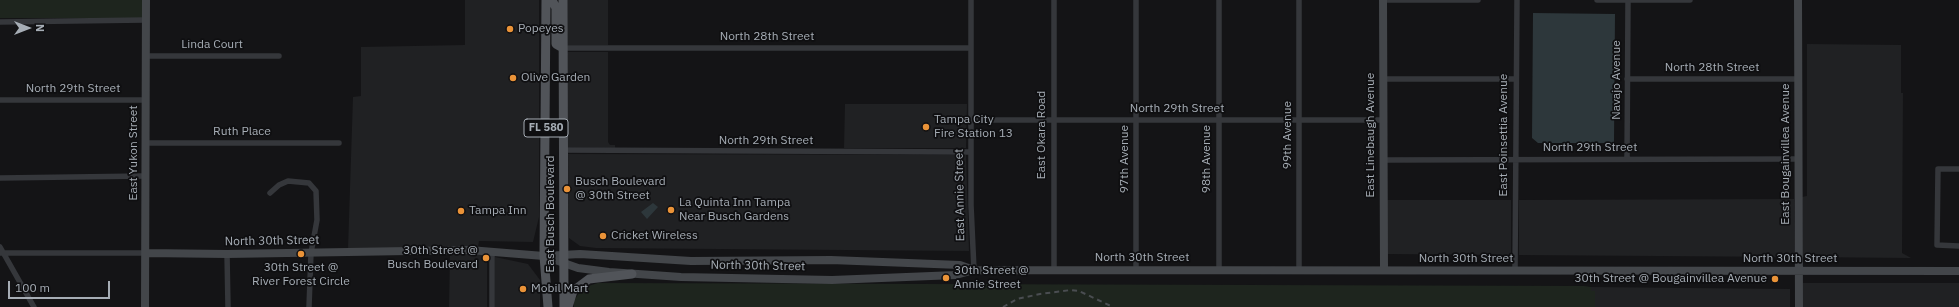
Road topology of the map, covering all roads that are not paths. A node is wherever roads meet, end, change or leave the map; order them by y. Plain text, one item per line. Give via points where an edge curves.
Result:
1 (146, 0) edge
2 (546, 0) edge
3 (552, 0) edge
4 (563, 0) edge
5 (971, 0) edge
6 (1054, 0) edge
7 (1136, 0) edge
8 (1219, 0) edge
9 (1299, 0) edge
10 (1383, 0) edge
11 (1478, 0) edge
12 (1517, 0) edge
13 (1597, 0) edge
14 (1690, 0) edge
15 (1798, 0) edge
16 (1628, 1) edge
17 (145, 20) junction
18 (0, 22) edge
19 (563, 48) junction
20 (971, 48) junction
21 (146, 56) junction
22 (279, 56) dead end
23 (1383, 79) junction
24 (1515, 79) junction
25 (1627, 79) junction
26 (1797, 79) junction
27 (0, 100) edge
28 (146, 100) junction
29 (971, 120) junction
30 (1136, 120) junction
31 (1218, 120) junction
32 (1299, 120) junction
33 (1383, 120) junction
34 (1053, 121) junction
35 (146, 143) junction
36 (339, 143) dead end
37 (562, 150) junction
38 (970, 152) junction
39 (1515, 159) junction
40 (1627, 159) junction
41 (1797, 159) junction
42 (1384, 160) junction
43 (1959, 169) edge
44 (145, 176) junction
45 (0, 178) edge
46 (270, 193) dead end
47 (1959, 246) edge
48 (0, 247) edge
49 (492, 252) junction
50 (2, 253) edge
51 (146, 253) junction
52 (311, 253) junction
53 (227, 254) junction
54 (563, 254) junction
55 (544, 256) junction
56 (563, 263) junction
57 (974, 270) junction
58 (1054, 270) junction
59 (1136, 270) junction
60 (1219, 270) junction
61 (1299, 270) junction
62 (1384, 270) junction
63 (1515, 271) junction
64 (1799, 271) junction
65 (1959, 271) edge
66 (632, 274) junction
67 (34, 307) edge
68 (145, 307) edge
69 (228, 307) edge
70 (310, 307) edge
71 (492, 307) edge
72 (548, 307) edge
73 (564, 307) edge
74 (568, 307) edge
75 (1799, 307) edge

1 - 17 main road, East Yukon Street
2 - 55 main road, East Busch Boulevard / FL 580
3 - 19 main road via 556,8 556,44
4 - 19 main road, East Busch Boulevard / FL 580
5 - 20 street, East Annie Street
6 - 34 street, East Okara Road
7 - 30 street, 97th Avenue
8 - 31 street, 98th Avenue
9 - 32 street, 99th Avenue
10 - 11 street
10 - 23 main road, East Linebaugh Avenue
12 - 24 street, East Poinsettia Avenue
13 - 16 street
14 - 16 street
15 - 26 main road, East Bougainvillea Avenue
16 - 25 street, Navajo Avenue
17 - 18 street
17 - 21 main road, East Yukon Street
19 - 20 street, North 28th Street
19 - 37 main road, East Busch Boulevard / FL 580
20 - 29 street, East Annie Street
21 - 22 street, Linda Court
21 - 28 main road, East Yukon Street
23 - 24 street
23 - 33 main road, East Linebaugh Avenue
24 - 39 street, East Poinsettia Avenue
25 - 26 street, North 28th Street
25 - 40 street, Navajo Avenue
26 - 41 main road, East Bougainvillea Avenue
27 - 28 street, North 29th Street
28 - 35 main road, East Yukon Street
29 - 34 street, North 29th Street
29 - 38 street, East Annie Street
30 - 31 street, North 29th Street
30 - 34 street, North 29th Street
30 - 59 street, 97th Avenue
31 - 32 street, North 29th Street
31 - 60 street, 98th Avenue
32 - 33 street, North 29th Street
32 - 61 street, 99th Avenue
33 - 42 main road, East Linebaugh Avenue
34 - 58 street, East Okara Road
35 - 36 street, Ruth Place
35 - 44 main road, East Yukon Street
37 - 38 street, North 29th Street
37 - 54 main road, East Busch Boulevard / FL 580
38 - 57 street, East Annie Street
39 - 40 street, North 29th Street
39 - 42 street, North 29th Street
39 - 63 street, East Poinsettia Avenue
40 - 41 street, North 29th Street
41 - 64 main road, East Bougainvillea Avenue
42 - 62 main road, East Linebaugh Avenue
43 - 47 street via 1938,169 1937,245
44 - 45 street
44 - 51 main road, East Yukon Street
46 - 52 street via 278,185 288,181 309,183 316,191 316,220
48 - 50 street
49 - 52 main road, North 30th Street via 469,250
49 - 55 main road, North 30th Street
49 - 71 street
50 - 51 street, North 30th Street
50 - 67 street
51 - 53 main road, North 30th Street
51 - 68 main road, East Yukon Street
52 - 53 main road, North 30th Street
52 - 70 street
53 - 69 street
54 - 55 main road, North 30th Street
54 - 56 main road, East Busch Boulevard / FL 580
54 - 57 main road, North 30th Street via 691,260 839,260 960,265
55 - 56 main road, North 30th Street
55 - 72 main road, East Busch Boulevard / FL 580
56 - 66 main road, North 30th Street via 578,268
56 - 73 main road, East Busch Boulevard / FL 580
57 - 58 main road, North 30th Street
57 - 66 main road, North 30th Street via 956,275 832,280
58 - 59 main road, North 30th Street
59 - 60 main road, North 30th Street
60 - 61 main road, North 30th Street
61 - 62 main road, North 30th Street
62 - 63 main road, North 30th Street
63 - 64 main road, North 30th Street
64 - 65 main road, North 30th Street
64 - 75 main road, East Bougainvillea Avenue
66 - 74 main road via 589,279 573,291

